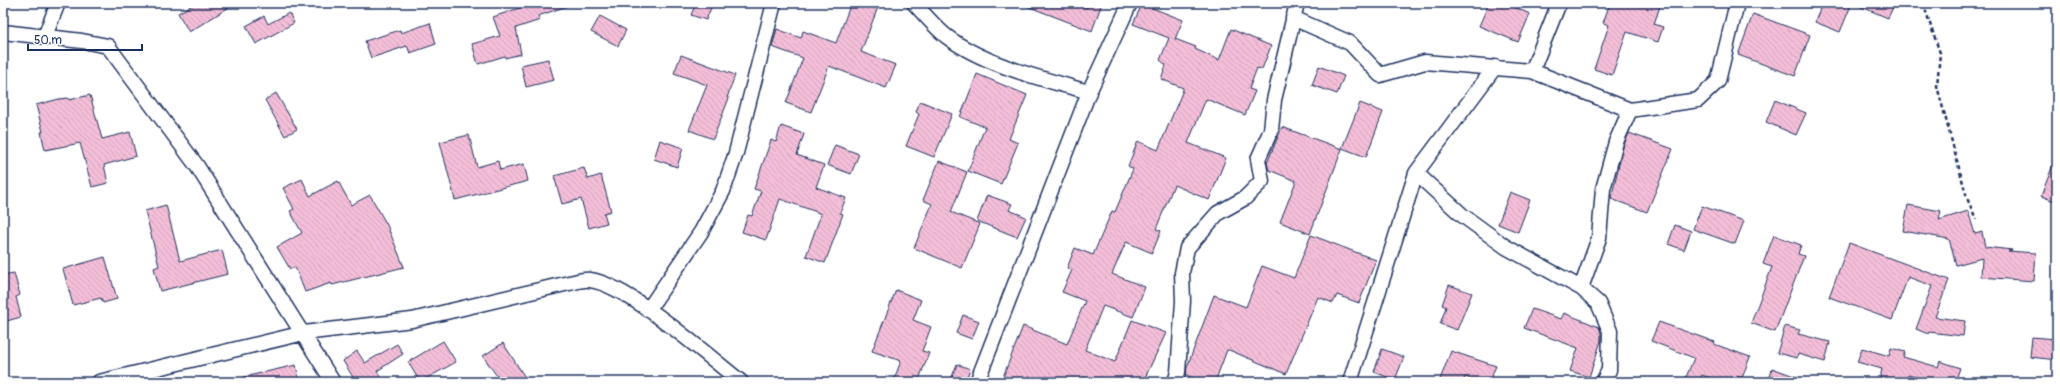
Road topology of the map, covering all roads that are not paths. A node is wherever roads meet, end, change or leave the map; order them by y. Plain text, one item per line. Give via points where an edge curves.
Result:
1 (58, 3) edge
2 (774, 3) edge
3 (914, 3) edge
4 (1130, 3) edge
5 (1297, 3) edge
6 (1559, 3) edge
7 (1737, 3) edge
8 (1293, 18) junction
9 (3, 32) edge
10 (45, 36) junction
11 (1495, 67) junction
12 (1532, 71) junction
13 (1089, 92) junction
14 (1630, 110) junction
15 (1416, 173) junction
16 (1581, 288) junction
17 (648, 310) junction
18 (304, 334) junction
19 (99, 382) edge
20 (333, 382) edge
21 (741, 382) edge
22 (977, 382) edge
23 (1175, 382) edge
24 (1350, 382) edge
25 (1602, 382) edge

1 - 10 street
2 - 17 street via 736,153 723,191 702,232
3 - 13 street via 946,36 969,50 1022,73
4 - 13 street
5 - 8 street
6 - 12 street
7 - 14 street via 1718,81 1698,100
8 - 11 street via 1350,43 1380,75 1425,62
8 - 23 street via 1274,100 1271,130 1258,159 1262,181 1245,198 1218,213 1188,248 1182,273 1182,316
9 - 10 street
10 - 18 street via 108,46 197,166
11 - 12 street
11 - 15 street
12 - 14 street
13 - 22 street
14 - 16 street via 1616,142 1603,189 1599,238
15 - 16 street via 1462,215 1506,246
15 - 24 street
16 - 25 street via 1598,303 1610,331 1609,370
17 - 18 street via 609,285 589,279 412,320
17 - 21 street
18 - 19 street
18 - 20 street

